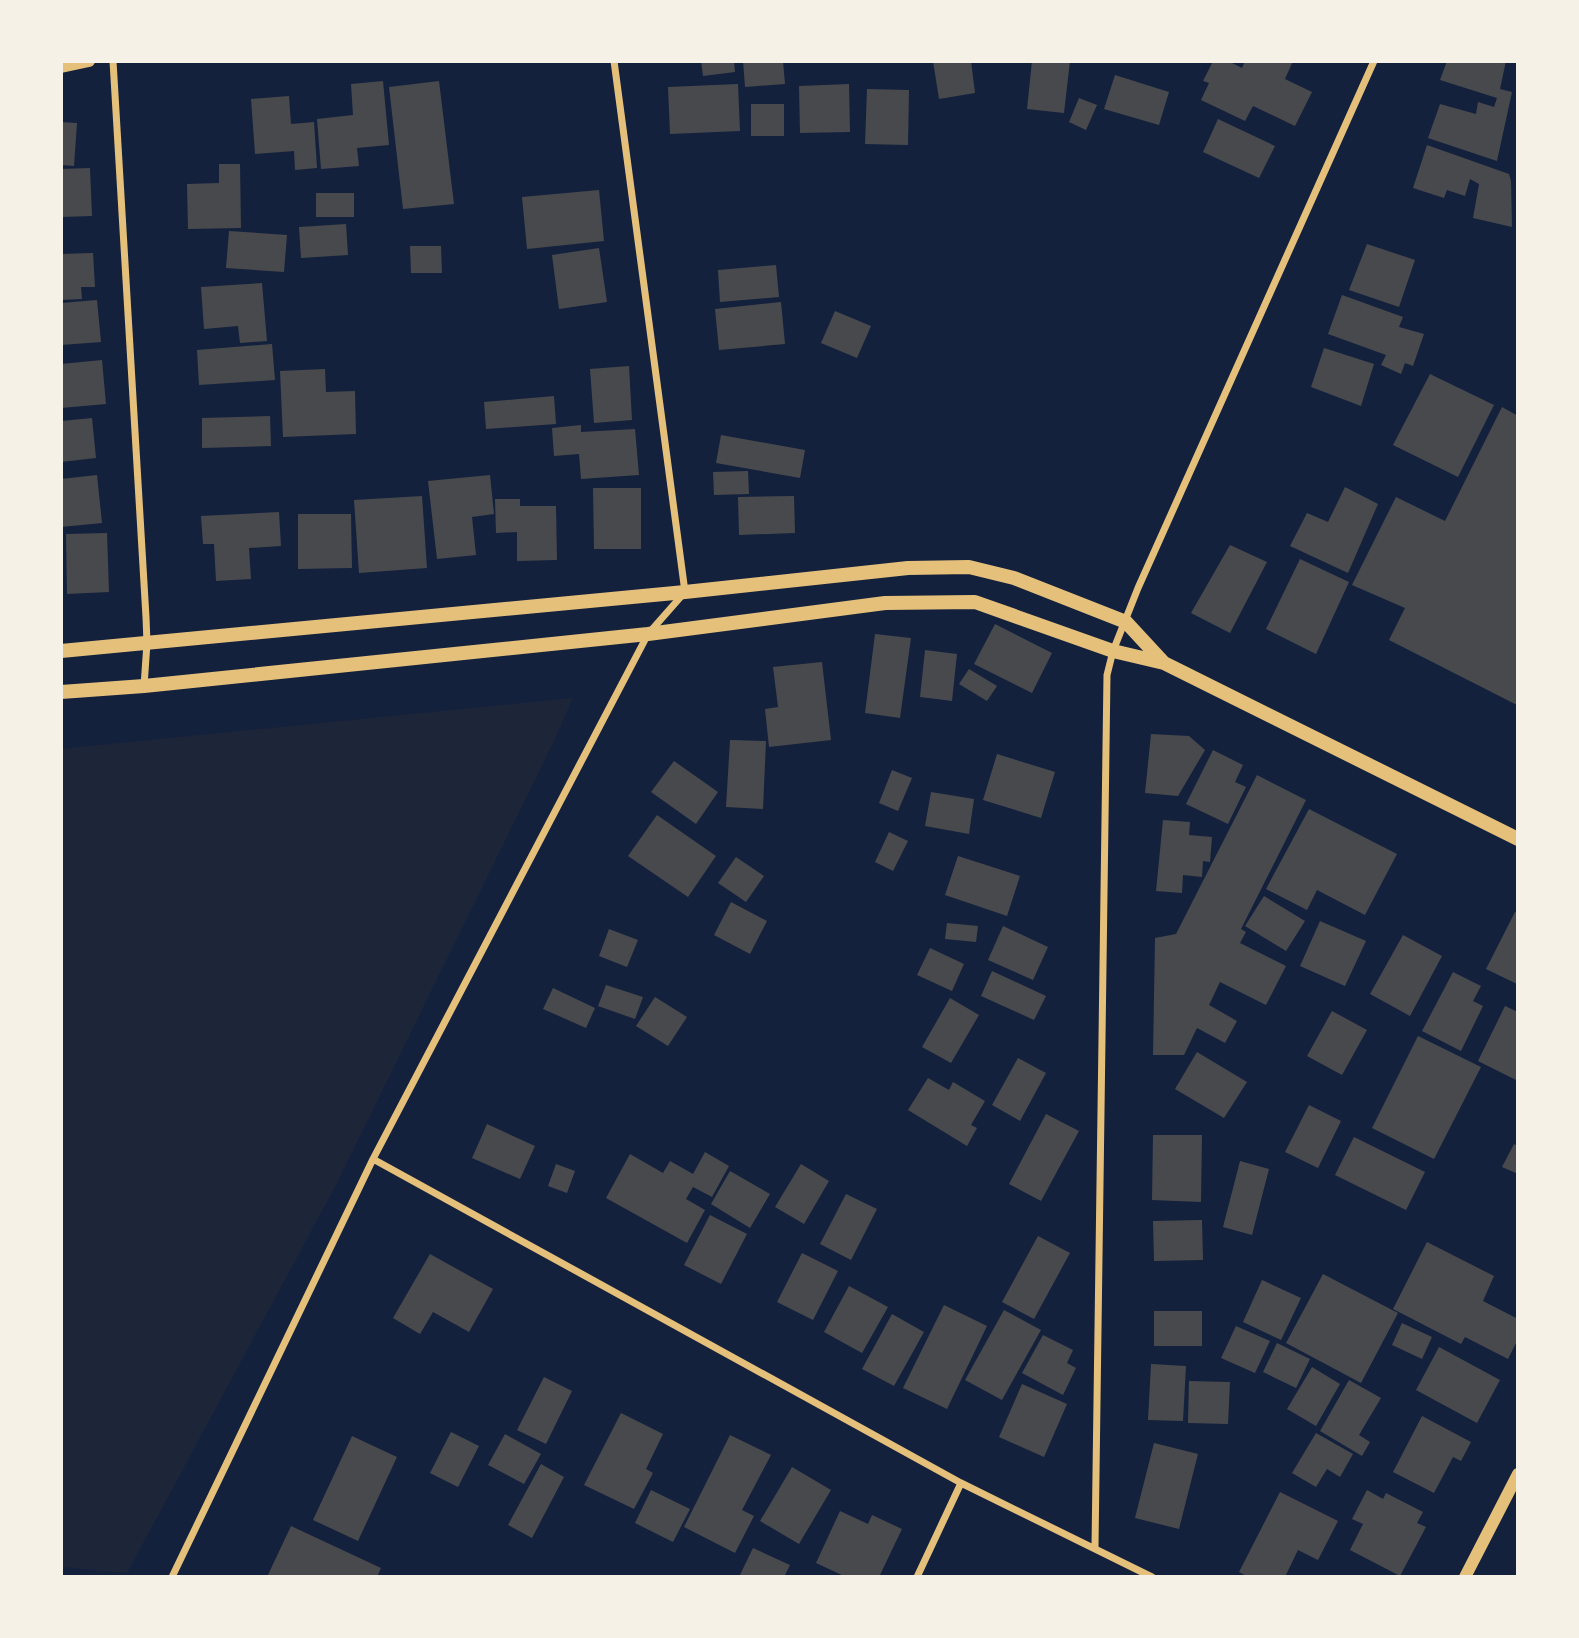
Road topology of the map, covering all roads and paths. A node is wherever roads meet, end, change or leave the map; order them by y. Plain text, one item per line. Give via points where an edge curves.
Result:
1 (89, 61) edge
2 (113, 61) edge
3 (614, 61) edge
4 (1374, 61) edge
5 (61, 67) edge
6 (685, 592) junction
7 (1126, 622) junction
8 (648, 634) junction
9 (147, 643) junction
10 (61, 651) edge
11 (1113, 651) junction
12 (1164, 663) junction
13 (144, 686) junction
14 (61, 692) edge
15 (1518, 839) edge
16 (373, 1159) junction
17 (1518, 1474) edge
18 (961, 1483) junction
19 (1095, 1548) junction
20 (172, 1577) edge
21 (917, 1577) edge
22 (1152, 1577) edge
23 (1465, 1577) edge

1 - 5 street
2 - 9 street
3 - 6 street
4 - 7 street
6 - 7 main road via 908,568 968,567 1014,578
6 - 8 street
6 - 9 main road
7 - 11 street
7 - 12 main road
8 - 11 main road via 885,603 975,602
8 - 13 main road
8 - 16 street
9 - 10 main road
9 - 13 street
11 - 12 main road
11 - 19 street via 1107,675
12 - 15 main road
13 - 14 main road
16 - 18 street
16 - 20 street
17 - 23 street
18 - 19 street
18 - 21 street
19 - 22 street

